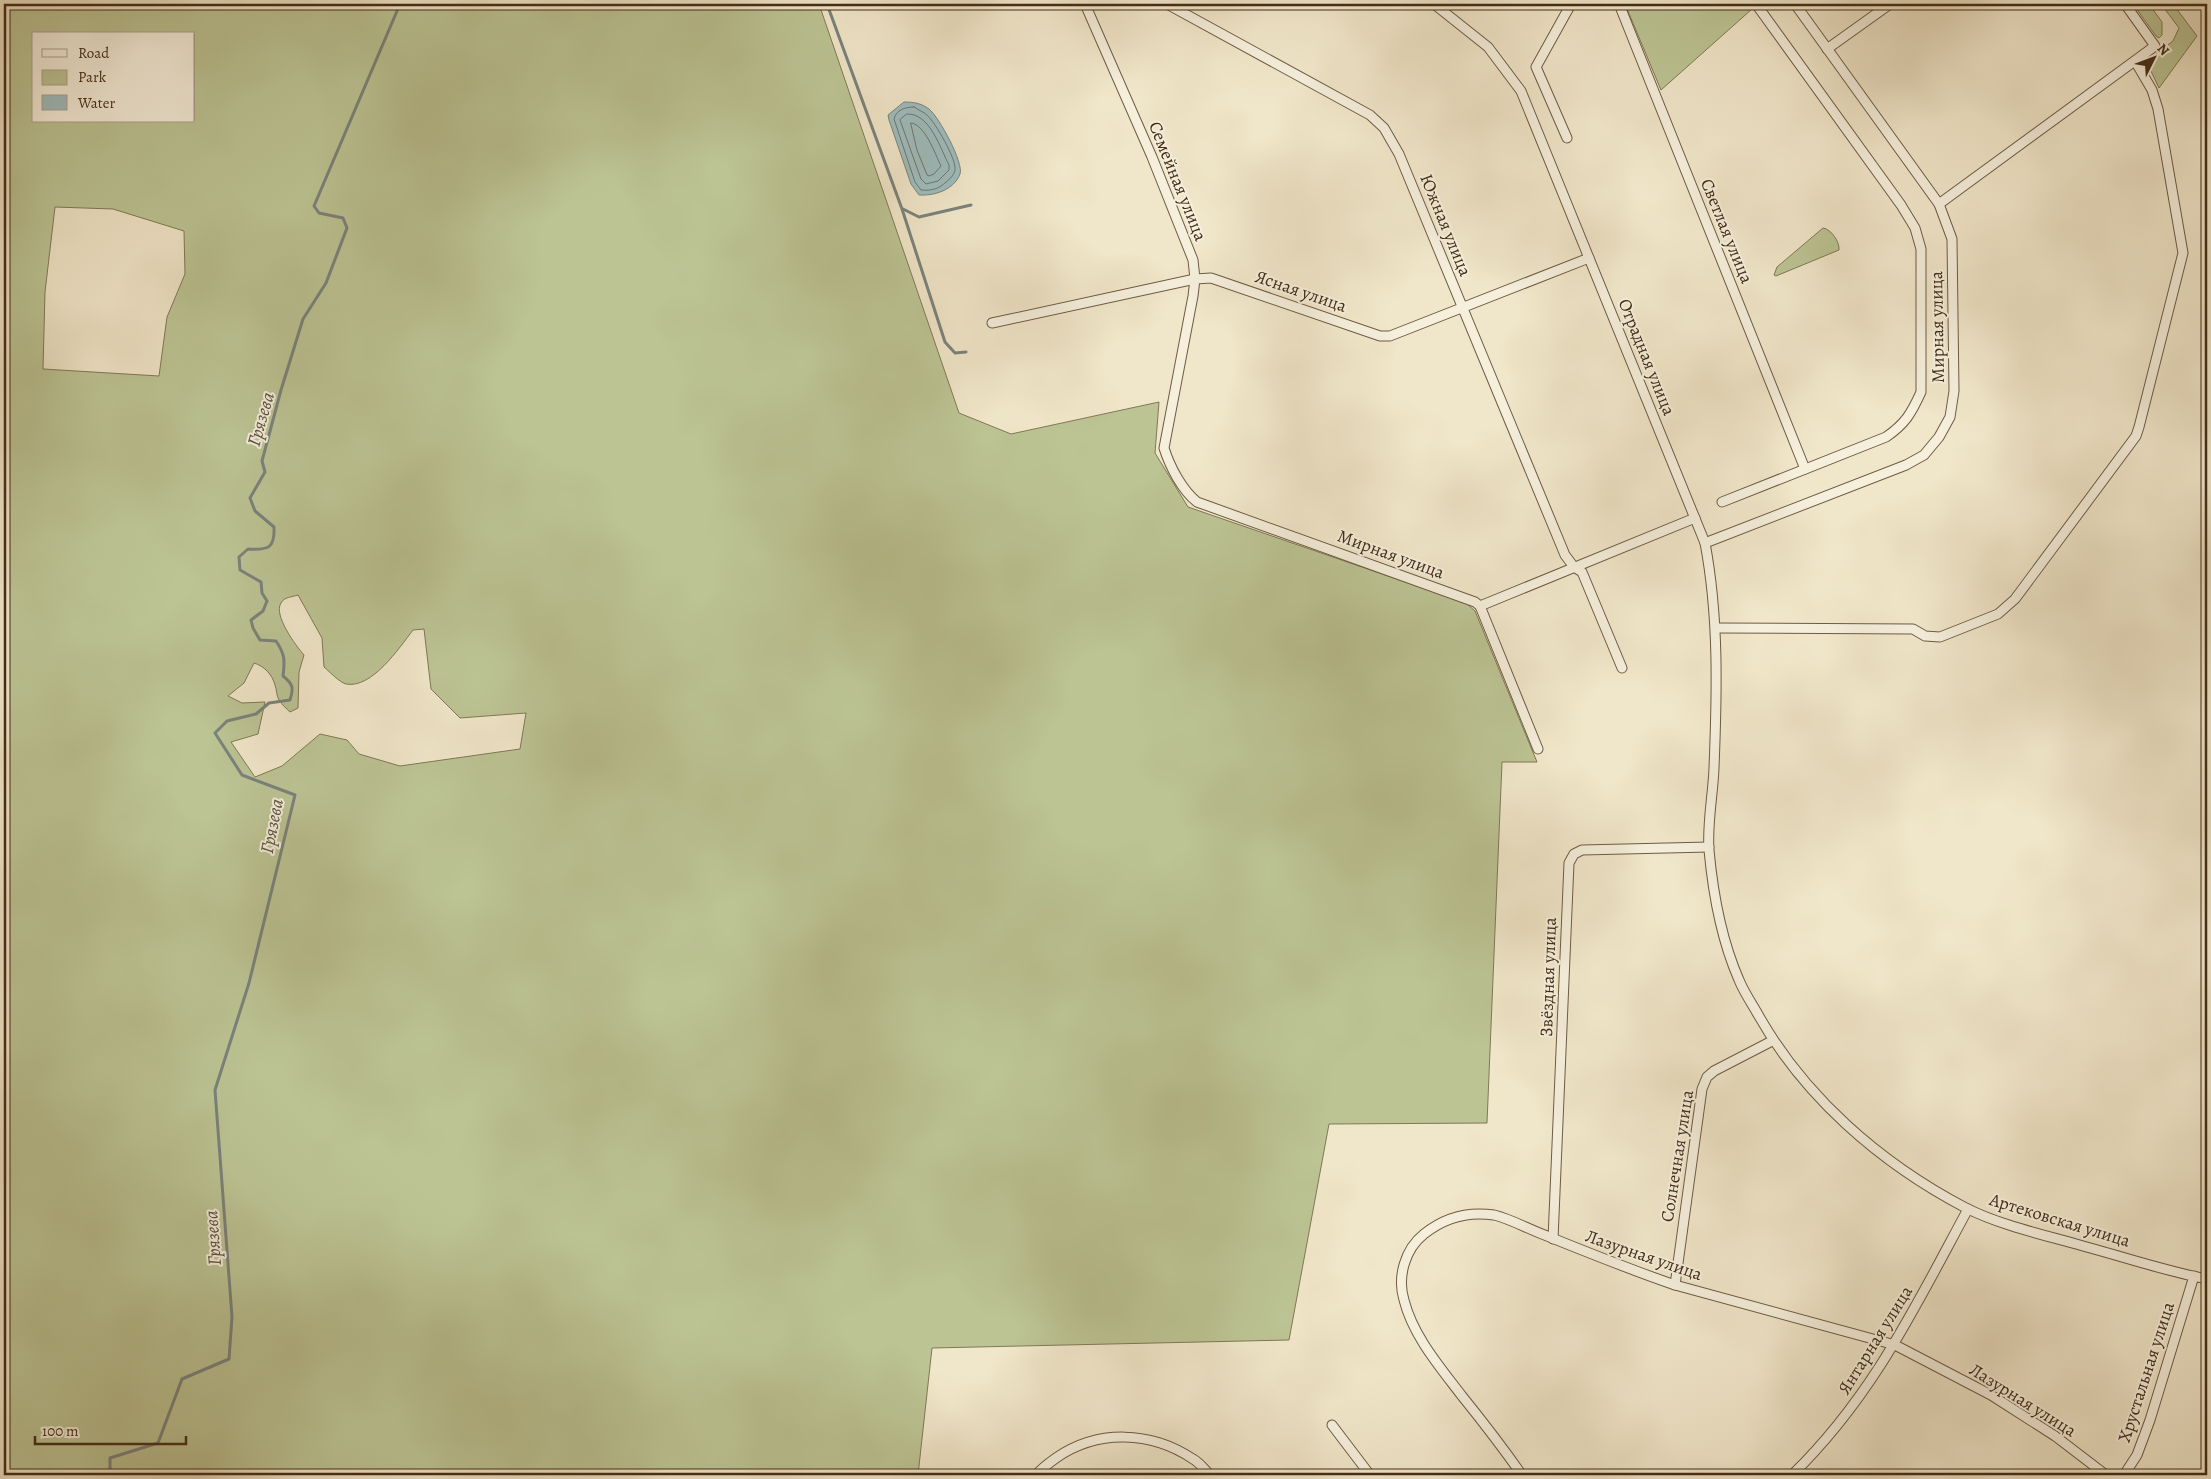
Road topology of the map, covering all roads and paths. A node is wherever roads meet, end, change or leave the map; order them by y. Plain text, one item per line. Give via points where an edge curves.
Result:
1 (1085, 4) edge
2 (1166, 4) edge
3 (1434, 4) edge
4 (1571, 4) edge
5 (1619, 4) edge
6 (1756, 4) edge
7 (1794, 4) edge
8 (1890, 4) edge
9 (2125, 4) edge
10 (1827, 49) junction
11 (2135, 61) junction
12 (1567, 138) dead end
13 (1939, 204) junction
14 (1589, 258) junction
15 (1195, 279) junction
16 (1461, 307) junction
17 (992, 323) dead end
18 (1177, 380) joint
19 (1806, 469) junction
20 (1722, 502) dead end
21 (1695, 518) junction
22 (1706, 543) junction
23 (1574, 567) junction
24 (1480, 606) junction
25 (1716, 628) junction
26 (1622, 668) dead end
27 (1538, 749) dead end
28 (1714, 767) joint
29 (1709, 847) junction
30 (1772, 1041) junction
31 (1968, 1209) junction
32 (1553, 1239) junction
33 (2194, 1276) junction
34 (2207, 1279) edge
35 (1675, 1285) junction
36 (1895, 1345) junction
37 (1332, 1424) dead end
38 (1036, 1475) edge
39 (1210, 1475) edge
40 (1370, 1475) edge
41 (1522, 1475) edge
42 (1792, 1475) edge
43 (2106, 1475) edge
44 (2124, 1475) edge

1 - 15 street, Семейная улица via 1193,260
2 - 16 street, Южная улица via 1370,115 1384,128 1399,154
3 - 14 street, Отрадная улица via 1488,47 1521,90
4 - 12 street via 1536,67
5 - 19 street, Светлая улица
6 - 19 street, Мирная улица via 1901,205 1915,228 1921,249 1920,392 1912,412 1902,427 1886,438
7 - 10 street, Мирная улица
8 - 10 street
9 - 11 street via 2155,46
10 - 13 street, Мирная улица
11 - 13 street
11 - 25 street via 2152,90 2158,109 2183,253 2136,436 2088,502 2006,609 1940,637 1925,636 1913,630
13 - 22 street, Мирная улица via 1952,238 1954,391 1950,417 1939,437 1924,455 1906,465
14 - 16 street, Ясная улица
14 - 21 street, Отрадная улица
15 - 16 street, Ясная улица via 1221,280 1380,336 1390,336
15 - 17 street, Ясная улица
15 - 18 street, Семейная улица
16 - 23 street, Южная улица via 1565,555
18 - 24 street, Мирная улица via 1164,448 1185,490 1197,502
19 - 20 street, Мирная улица
21 - 22 street, Отрадная улица
21 - 23 street
22 - 25 street, Отрадная улица
23 - 24 street
23 - 26 street, Южная улица via 1582,572
24 - 27 street
25 - 28 street, Отрадная улица
28 - 29 street, Артековская улица
29 - 30 street, Артековская улица via 1723,934 1739,981
29 - 32 street, Звёздная улица via 1582,850 1574,854 1569,863
30 - 31 street, Артековская улица via 1807,1085 1876,1150
30 - 35 street, Солнечная улица via 1714,1071 1702,1089
31 - 33 street, Артековская улица via 2016,1227
31 - 36 street, Янтарная улица
32 - 35 street, Лазурная улица
32 - 41 street, Лазурная улица via 1496,1216 1466,1213 1449,1218 1419,1238 1409,1252 1402,1280 1403,1299 1433,1358
33 - 34 street, Артековская улица
33 - 44 street, Хрустальная улица via 2150,1420 2137,1455
35 - 36 street, Лазурная улица
36 - 42 street, Янтарная улица via 1822,1446
36 - 43 street, Лазурная улица via 1991,1395 2055,1436
37 - 40 street
38 - 39 street via 1066,1451 1095,1439 1132,1436 1162,1444 1194,1459

